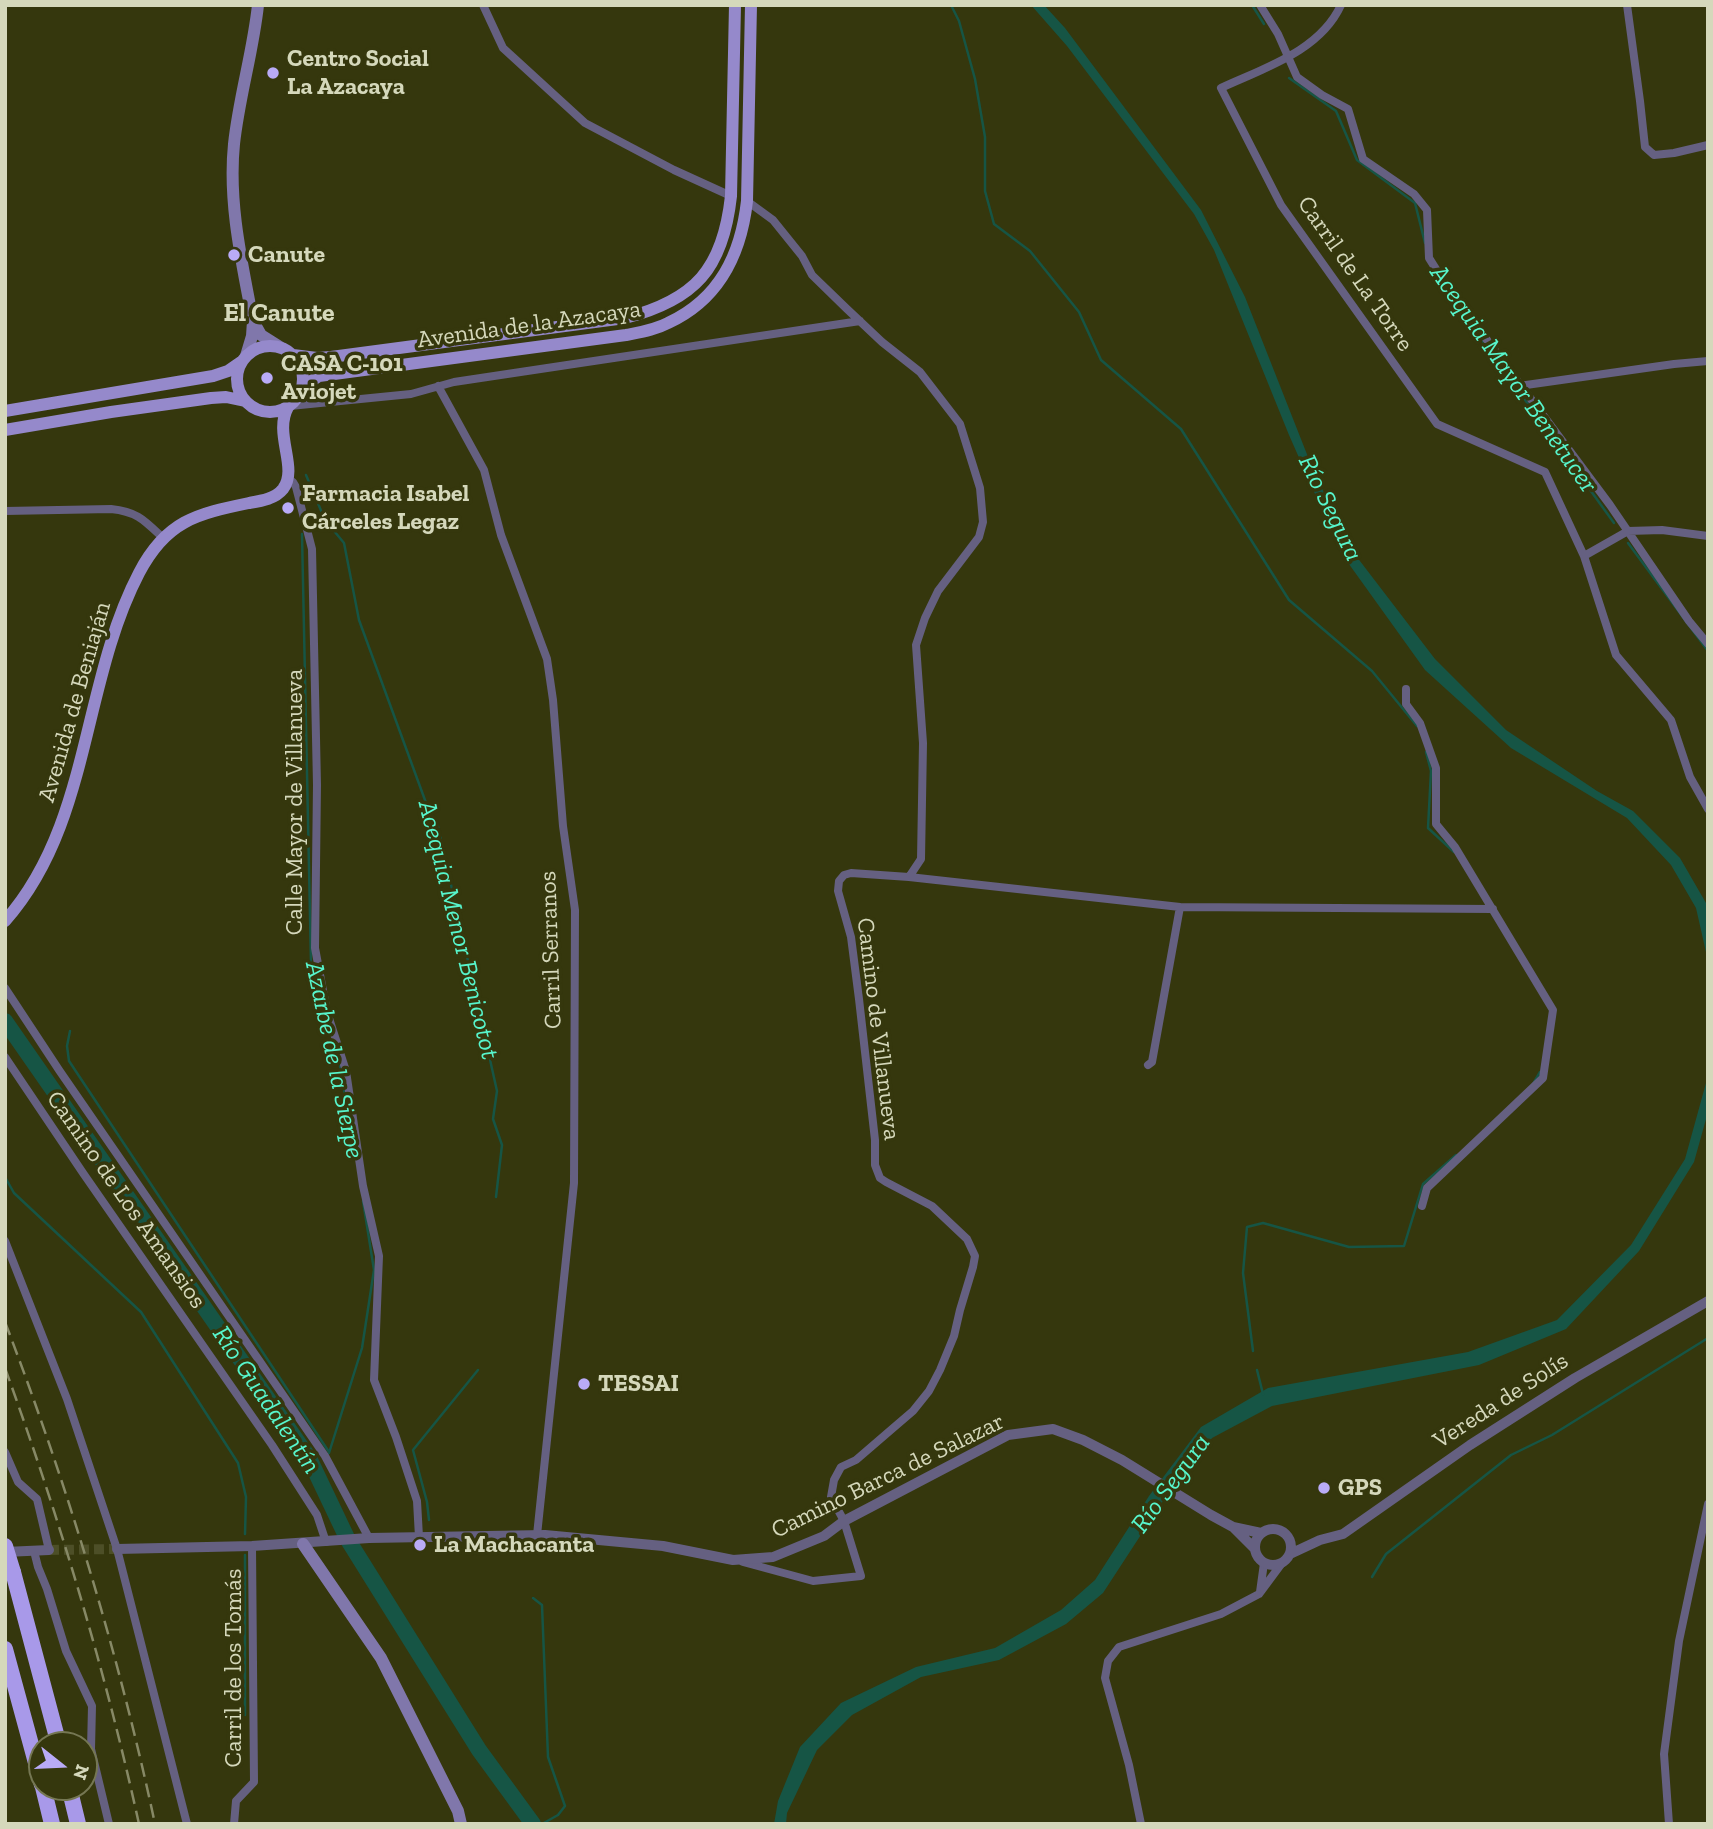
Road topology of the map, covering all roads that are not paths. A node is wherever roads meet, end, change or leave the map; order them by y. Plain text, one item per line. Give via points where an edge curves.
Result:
1 (258, 5) edge
2 (483, 5) edge
3 (735, 5) edge
4 (751, 5) edge
5 (1260, 5) edge
6 (1341, 5) edge
7 (1627, 5) edge
8 (1287, 58) junction
9 (1708, 145) edge
10 (730, 196) junction
11 (747, 201) junction
12 (253, 321) junction
13 (860, 321) junction
14 (280, 347) junction
15 (293, 355) junction
16 (244, 359) junction
17 (1708, 361) edge
18 (1519, 386) junction
19 (302, 387) junction
20 (438, 387) junction
21 (245, 401) junction
22 (289, 407) junction
23 (258, 410) junction
24 (5, 411) edge
25 (5, 429) edge
26 (284, 446) junction
27 (288, 478) junction
28 (5, 512) edge
29 (1628, 531) junction
30 (1708, 536) edge
31 (163, 538) junction
32 (1584, 556) junction
33 (1708, 644) edge
34 (1406, 688) dead end
35 (1708, 809) edge
36 (909, 877) junction
37 (1180, 906) junction
38 (1493, 909) junction
39 (5, 921) edge
40 (5, 988) edge
41 (5, 1057) edge
42 (1148, 1065) dead end
43 (1422, 1206) dead end
44 (5, 1241) edge
45 (1708, 1301) edge
46 (5, 1452) edge
47 (1708, 1504) edge
48 (844, 1521) junction
49 (1233, 1527) junction
50 (1261, 1533) junction
51 (537, 1535) junction
52 (419, 1537) junction
53 (1288, 1537) junction
54 (369, 1538) junction
55 (1320, 1539) junction
56 (326, 1542) junction
57 (303, 1544) junction
58 (5, 1546) edge
59 (252, 1546) junction
60 (117, 1549) junction
61 (1255, 1549) junction
62 (49, 1550) joint
63 (34, 1551) junction
64 (5, 1552) edge
65 (1286, 1559) junction
66 (735, 1560) junction
67 (1264, 1563) junction
68 (1259, 1594) junction
69 (5, 1648) edge
70 (55, 1731) edge
71 (28, 1734) edge
72 (46, 1801) edge
73 (72, 1801) edge
74 (52, 1824) edge
75 (78, 1824) edge
76 (109, 1824) edge
77 (187, 1824) edge
78 (234, 1824) edge
79 (461, 1824) edge
80 (1141, 1824) edge
81 (1669, 1824) edge

1 - 12 main road via 234,144 233,180
2 - 10 street via 503,48 585,123
3 - 10 main road, Avenida de la Azacaya
4 - 11 main road, Avenida de la Azacaya
5 - 8 street
6 - 8 street, Carril de La Torre via 1325,31
7 - 9 street via 1645,147 1654,155
8 - 18 street via 1297,77 1348,109 1363,159 1414,194 1427,210 1429,258
8 - 32 street, Carril de La Torre via 1221,88 1281,205 1437,424 1545,472
10 - 15 main road, Avenida de la Azacaya via 724,237 707,271 680,297 646,313 317,359
11 - 13 street via 773,220 812,275
11 - 19 main road, Avenida de la Azacaya via 739,243 720,281 706,298 668,324 626,335 319,376
12 - 14 main road via 261,335
12 - 16 main road
13 - 20 street
13 - 36 street via 920,372 960,424 980,488 983,522 979,537 938,591 916,645 923,743 921,859
14 - 15 main road
14 - 16 main road via 258,348
15 - 19 main road via 302,369
16 - 21 main road via 237,382
16 - 24 main road via 212,376
17 - 18 street
18 - 29 street
19 - 22 main road
20 - 22 street
20 - 51 street, Carril Serranos via 484,470 501,535 547,659 575,910 574,1183
21 - 23 main road
21 - 25 main road via 211,398
22 - 23 main road via 274,412
22 - 26 main road via 283,420
23 - 26 main road via 271,422
26 - 27 main road
27 - 31 main road, Avenida de Beniaján via 273,497 197,516
27 - 52 street, Calle Mayor de Villanueva via 296,487 312,549 315,948 327,1012 346,1071 379,1256 374,1380 418,1501
28 - 31 street via 127,511
29 - 30 street
29 - 32 street
29 - 33 street
31 - 39 main road, Avenida de Beniaján via 140,571 120,617 60,827 33,884
32 - 35 street via 1616,655 1671,720 1690,777
34 - 38 street via 1406,704 1420,723 1436,768 1436,824
36 - 37 street
36 - 48 street, Camino de Villanueva via 851,873 839,881 859,999 875,1165 880,1178 932,1206 967,1239 975,1256 954,1336 929,1391 913,1411 841,1468 834,1480 831,1497
37 - 38 street
37 - 42 street via 1153,1062
38 - 43 street via 1553,1010 1544,1078 1427,1188
40 - 54 street via 325,1456
41 - 56 street, Camino de Los Amansios via 272,1445 317,1515
44 - 60 street via 67,1399
45 - 55 street, Vereda de Solís via 1482,1437 1343,1534
46 - 62 street via 18,1482 37,1499
47 - 81 street via 1679,1641 1664,1754
48 - 49 street, Camino Barca de Salazar via 1008,1434 1053,1429 1122,1460
48 - 66 street, Camino Barca de Salazar via 824,1536 773,1557
48 - 66 street via 861,1576 813,1581
49 - 50 street, Camino Barca de Salazar
49 - 61 street, Camino Barca de Salazar
50 - 53 street via 1274,1529
50 - 61 street
51 - 52 street, Camino Barca de Salazar
51 - 66 street, Camino Barca de Salazar via 663,1546
52 - 54 street, Camino Barca de Salazar
53 - 55 street, Vereda de Solís
53 - 65 street
54 - 56 street, Camino Barca de Salazar
55 - 65 street, Vereda de Solís
56 - 57 street, Camino Barca de Salazar
57 - 59 street, Camino Barca de Salazar
57 - 79 main road via 381,1658
58 - 70 highway, bridge
59 - 60 street, Camino Barca de Salazar
59 - 78 street, Carril de los Tomás via 254,1782 236,1801
60 - 77 street
61 - 67 street
62 - 63 street
63 - 64 street
63 - 76 street via 66,1651 92,1706 91,1749
65 - 67 street via 1276,1565
65 - 68 street
67 - 68 street
68 - 80 street via 1221,1614 1119,1647 1108,1661 1105,1678
69 - 71 highway
72 - 74 highway
73 - 75 highway

